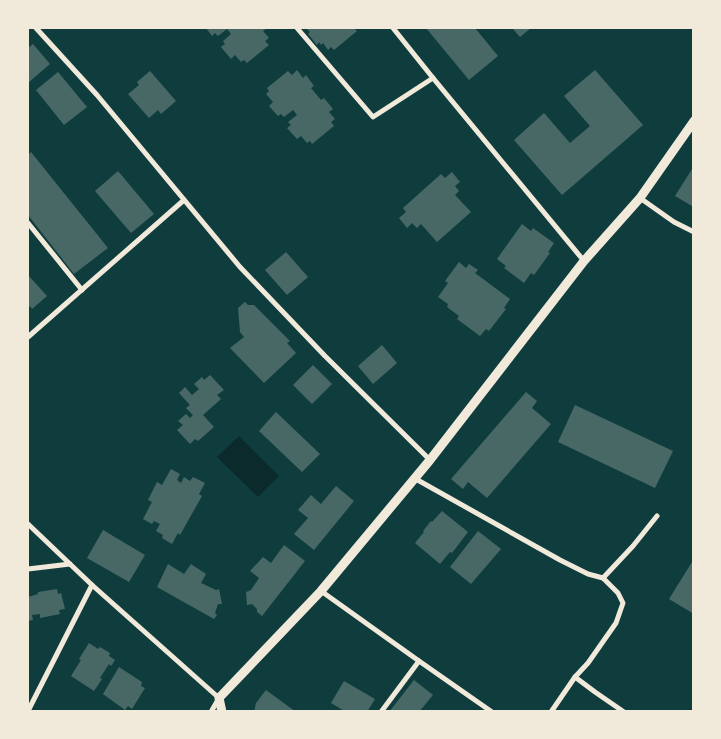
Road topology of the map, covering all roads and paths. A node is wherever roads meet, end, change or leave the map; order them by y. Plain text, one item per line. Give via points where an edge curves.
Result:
1 (36, 28) edge
2 (296, 28) edge
3 (393, 28) edge
4 (433, 78) junction
5 (694, 121) edge
6 (640, 198) junction
7 (184, 200) junction
8 (28, 222) edge
9 (694, 232) edge
10 (584, 261) junction
11 (82, 290) junction
12 (28, 338) edge
13 (430, 460) junction
14 (414, 478) junction
15 (657, 516) dead end
16 (28, 524) edge
17 (70, 564) junction
18 (28, 568) edge
19 (603, 578) junction
20 (92, 585) junction
21 (321, 590) junction
22 (420, 661) junction
23 (575, 677) junction
24 (219, 698) junction
25 (28, 710) edge
26 (211, 712) edge
27 (222, 712) edge
28 (381, 712) edge
29 (492, 712) edge
30 (551, 712) edge
31 (624, 712) edge

1 - 7 street via 97,95
2 - 4 street via 373,117
3 - 4 street
4 - 10 street
5 - 6 main road
6 - 9 street
6 - 10 main road
7 - 11 street
7 - 13 street via 240,267
8 - 11 street
10 - 13 main road
11 - 12 street
13 - 14 main road
14 - 19 street via 560,560
14 - 21 main road
15 - 19 street
16 - 17 street
17 - 18 street
17 - 20 street
19 - 23 street via 623,603 616,623
20 - 24 street
20 - 25 street
21 - 22 street
21 - 24 main road
22 - 28 street
22 - 29 street
23 - 30 street
23 - 31 street
24 - 26 street
24 - 27 main road

